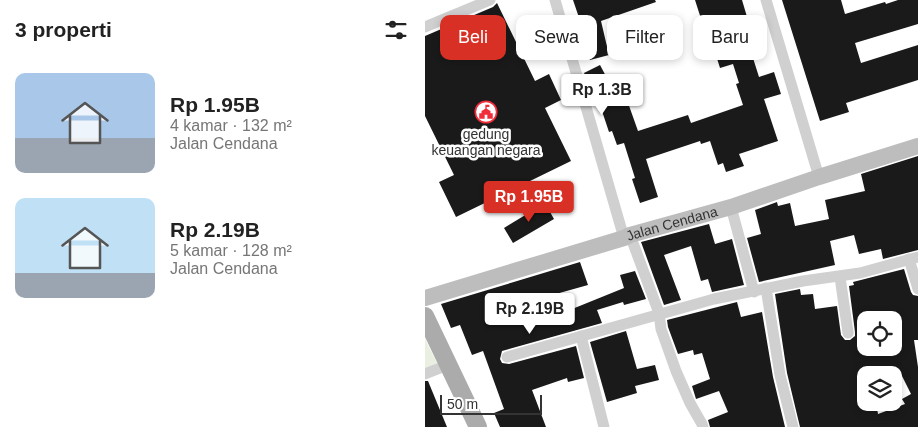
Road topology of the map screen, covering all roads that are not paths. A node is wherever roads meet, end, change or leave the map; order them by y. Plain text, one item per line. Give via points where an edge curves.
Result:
1 (490, 0) edge
2 (555, 0) edge
3 (766, 0) edge
4 (425, 27) edge
5 (918, 146) edge
6 (819, 177) junction
7 (731, 207) junction
8 (627, 237) junction
9 (913, 258) edge
10 (840, 277) junction
11 (918, 289) edge
12 (760, 290) junction
13 (425, 298) edge
14 (659, 313) junction
15 (425, 316) edge
16 (848, 333) dead end
17 (581, 336) junction
18 (507, 357) dead end
19 (448, 365) junction
20 (425, 374) edge
21 (478, 427) edge
22 (604, 427) edge
23 (703, 427) edge
24 (793, 427) edge

1 - 4 street
2 - 8 street
3 - 6 street
5 - 6 main road, Jalan Cendana
6 - 7 main road, Jalan Cendana
7 - 8 main road, Jalan Cendana
7 - 12 street
8 - 13 main road, Jalan Cendana
8 - 14 street
9 - 10 street
9 - 11 street
10 - 12 street
10 - 16 street
12 - 14 street
12 - 24 street
14 - 17 street
14 - 23 street via 673,362
15 - 19 main road
17 - 18 street
17 - 22 street
19 - 20 street
19 - 21 main road

